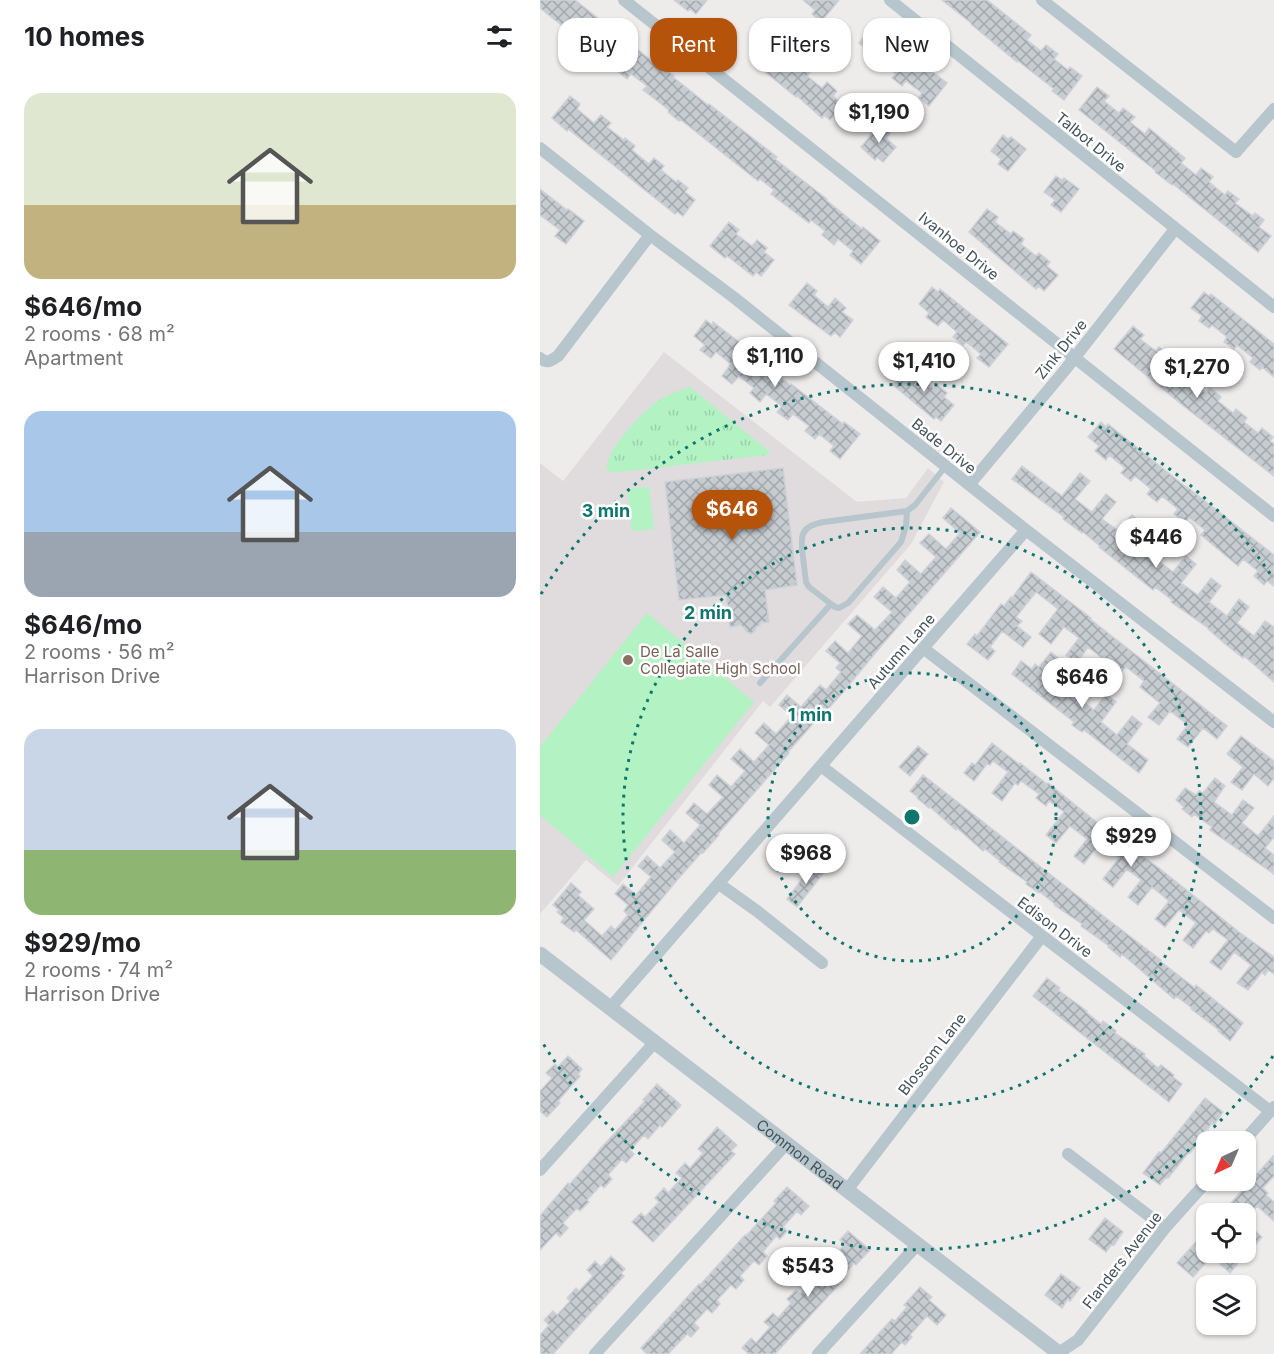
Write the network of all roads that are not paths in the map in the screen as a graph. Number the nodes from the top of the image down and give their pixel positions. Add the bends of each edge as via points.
1 (624, 0) edge
2 (890, 0) edge
3 (1042, 0) edge
4 (1274, 109) edge
5 (540, 148) edge
6 (1175, 229) junction
7 (650, 235) junction
8 (1274, 307) edge
9 (1074, 357) junction
10 (540, 358) edge
11 (945, 467) junction
12 (969, 485) junction
13 (908, 511) junction
14 (1274, 516) edge
15 (1026, 530) junction
16 (831, 604) junction
17 (923, 648) junction
18 (760, 683) dead end
19 (1274, 722) edge
20 (821, 766) junction
21 (719, 884) junction
22 (1274, 918) edge
23 (1042, 936) junction
24 (540, 954) edge
25 (822, 963) dead end
26 (610, 1008) junction
27 (655, 1042) junction
28 (1272, 1109) edge
29 (1253, 1131) edge
30 (787, 1143) junction
31 (1068, 1154) dead end
32 (540, 1170) edge
33 (847, 1190) junction
34 (1198, 1191) edge
35 (1165, 1228) junction
36 (918, 1244) junction
37 (595, 1354) edge
38 (818, 1354) edge
39 (1059, 1354) edge

1 - 9 street, Ivanhoe Drive
2 - 6 street, Talbot Drive
3 - 4 street via 1236,152
5 - 7 street, Bade Drive
6 - 8 street, Talbot Drive
6 - 9 street, Zink Drive
7 - 10 street via 558,356 551,362
7 - 11 street, Bade Drive
9 - 12 street, Zink Drive
9 - 14 street, Ivanhoe Drive
11 - 12 street, Bade Drive
11 - 13 lane
12 - 15 street, Bade Drive
13 - 16 lane via 904,535 896,548 848,603 839,608
13 - 16 lane via 814,523 806,529 801,544 806,582
15 - 17 street, Autumn Lane
15 - 19 street, Bade Drive
16 - 18 lane
17 - 20 street, Autumn Lane
17 - 22 street
20 - 21 street, Autumn Lane
20 - 23 street, Edison Drive
21 - 25 street
21 - 26 street, Autumn Lane
23 - 28 street, Edison Drive
23 - 33 street, Blossom Lane
24 - 26 street, Common Road
26 - 27 street, Common Road
27 - 30 street, Common Road
27 - 32 street
28 - 29 street
30 - 33 street, Common Road
30 - 37 street
31 - 35 street
33 - 36 street, Common Road
34 - 35 street, Flanders Avenue
35 - 39 street, Flanders Avenue via 1078,1340
36 - 38 street
36 - 39 street, Common Road

